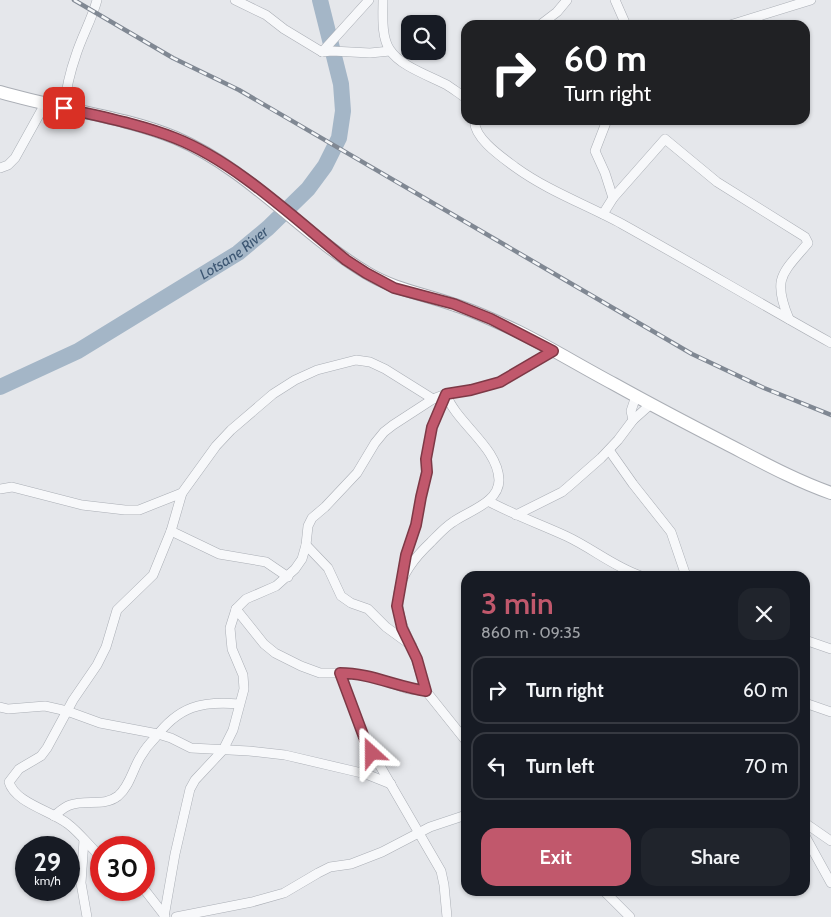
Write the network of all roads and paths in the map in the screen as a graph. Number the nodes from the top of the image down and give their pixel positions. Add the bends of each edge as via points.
1 (98, 0) edge
2 (236, 0) edge
3 (369, 0) edge
4 (383, 0) edge
5 (567, 0) edge
6 (615, 0) edge
7 (811, 0) edge
8 (547, 20) edge
9 (624, 20) edge
10 (746, 20) edge
11 (390, 51) junction
12 (322, 52) junction
13 (0, 92) edge
14 (461, 95) edge
15 (45, 104) junction
16 (64, 108) junction
17 (474, 125) edge
18 (605, 125) edge
19 (0, 168) edge
20 (614, 198) junction
21 (603, 214) junction
22 (789, 319) junction
23 (831, 343) edge
24 (553, 351) junction
25 (446, 394) junction
26 (636, 396) junction
27 (433, 399) junction
28 (651, 404) junction
29 (633, 420) junction
30 (609, 450) junction
31 (0, 489) edge
32 (182, 493) junction
33 (831, 493) edge
34 (488, 501) junction
35 (516, 516) junction
36 (171, 530) junction
37 (306, 545) junction
38 (626, 571) edge
39 (684, 571) edge
40 (288, 577) junction
41 (402, 577) junction
42 (236, 609) junction
43 (810, 642) edge
44 (412, 646) junction
45 (831, 649) edge
46 (340, 673) junction
47 (426, 691) junction
48 (239, 704) junction
49 (810, 705) edge
50 (0, 707) edge
51 (67, 711) junction
52 (831, 712) edge
53 (158, 734) junction
54 (461, 735) edge
55 (223, 750) junction
56 (391, 784) junction
57 (54, 816) junction
58 (461, 817) edge
59 (810, 826) edge
60 (419, 832) junction
61 (84, 840) junction
62 (831, 841) edge
63 (810, 845) edge
64 (90, 846) edge
65 (831, 882) edge
66 (609, 896) edge
67 (155, 901) edge
68 (164, 916) edge
69 (86, 917) edge
70 (175, 917) edge
71 (447, 917) edge
72 (630, 917) edge

1 - 16 street via 75,55
2 - 12 street via 266,15
3 - 12 street
4 - 11 street via 383,22
5 - 8 street
6 - 9 street
7 - 10 street
11 - 12 street
11 - 14 street via 406,64
13 - 15 street
15 - 16 street
15 - 19 street via 15,158
16 - 24 street via 139,126 201,150 261,191 346,260 384,283 454,304
17 - 21 street via 479,137 516,167 544,185
18 - 20 street via 595,151
20 - 21 street
20 - 22 street via 660,143 665,139 671,143 717,182 805,237 808,243 784,272 781,283 781,300
21 - 22 street
22 - 23 street
24 - 25 street via 500,382
24 - 26 street
25 - 27 street
25 - 34 street via 498,472 499,483
25 - 41 street via 432,427 427,472
26 - 28 street
26 - 29 street via 631,411
27 - 32 street via 370,362 356,360 316,370 274,394 231,430
27 - 37 street via 384,432 357,473 312,518
28 - 29 street
28 - 33 street via 799,481
29 - 30 street
30 - 35 street via 562,492
30 - 39 street via 671,532
31 - 32 street via 12,487 82,505 126,510 139,510
32 - 36 street
34 - 35 street
34 - 41 street via 453,521 414,559
35 - 38 street via 567,536
36 - 40 street via 219,554 266,562
36 - 51 street via 153,575 115,613 103,654
37 - 40 street via 302,559
37 - 44 street via 328,568 341,596 368,609 386,628
40 - 42 street
41 - 44 street via 397,606 402,628
42 - 46 street via 275,654 320,673
42 - 48 street via 230,628 232,649 244,689
43 - 45 street
44 - 47 street
46 - 47 street
46 - 56 street via 365,740
47 - 54 street
48 - 53 street via 219,702 193,707 167,723
48 - 55 street via 233,730
49 - 52 street
50 - 51 street via 44,706
51 - 53 street via 100,723
51 - 57 street via 41,756 19,769 9,782 11,789 20,797
53 - 55 street via 191,748
53 - 57 street via 141,755 119,795 110,801 68,805
55 - 56 street via 285,755 366,774
55 - 68 street via 194,780 190,789
56 - 60 street
57 - 61 street via 69,824
58 - 60 street
59 - 62 street
60 - 70 street via 382,852 318,873 284,893
60 - 71 street via 441,871
61 - 64 street
61 - 69 street via 81,883
63 - 65 street
66 - 72 street
67 - 68 street
68 - 70 street

